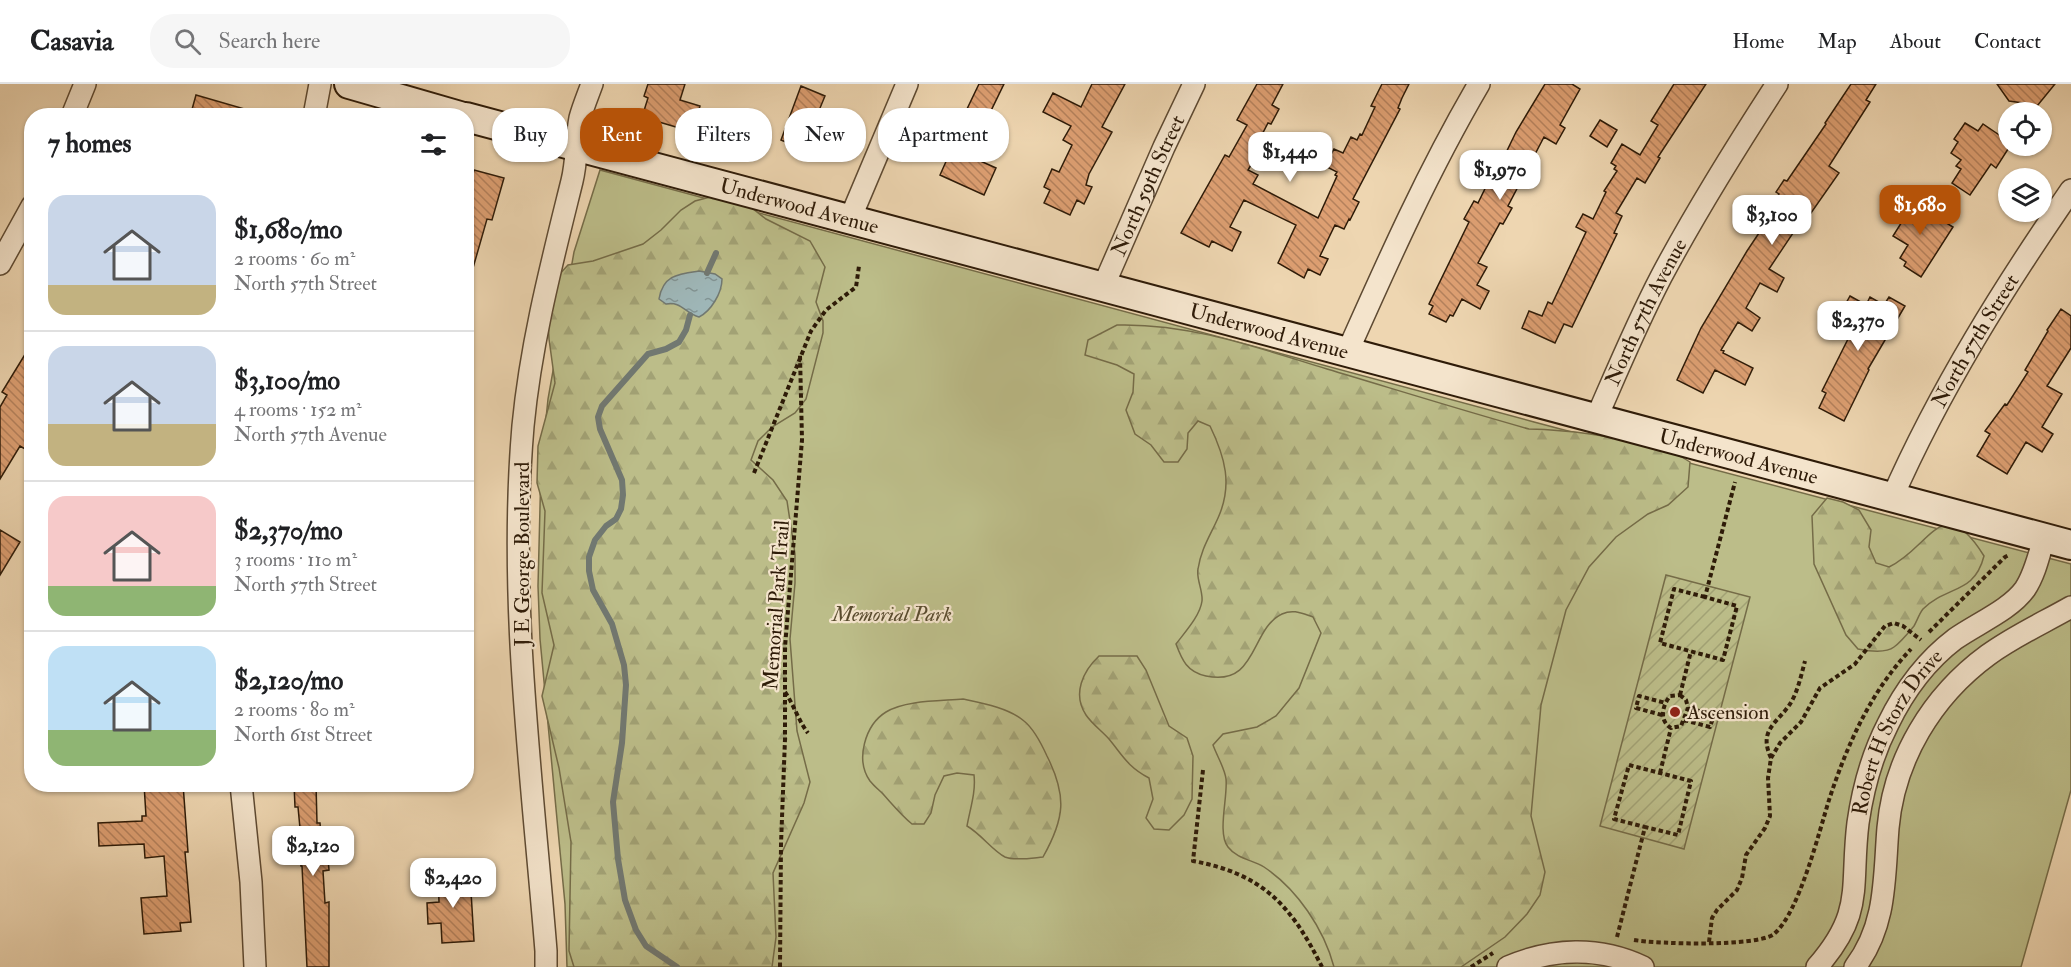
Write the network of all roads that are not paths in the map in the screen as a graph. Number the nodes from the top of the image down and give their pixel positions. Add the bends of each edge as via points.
1 (85, 84) edge
2 (320, 84) edge
3 (350, 84) edge
4 (592, 84) edge
5 (907, 84) edge
6 (1194, 84) edge
7 (1479, 84) edge
8 (1777, 84) edge
9 (75, 108) edge
10 (316, 108) edge
11 (432, 108) edge
12 (474, 119) edge
13 (577, 147) junction
14 (2071, 190) edge
15 (850, 219) junction
16 (24, 220) edge
17 (0, 264) edge
18 (1102, 287) junction
19 (1347, 353) junction
20 (1596, 419) junction
21 (1892, 498) junction
22 (2058, 542) edge
23 (2071, 607) edge
24 (242, 792) edge
25 (255, 967) edge
26 (546, 967) edge
27 (1508, 967) edge
28 (1644, 967) edge
29 (1817, 967) edge
30 (1855, 967) edge

1 - 9 street
2 - 10 street
3 - 11 main road
4 - 13 street, J E George Boulevard via 581,117
5 - 15 street
6 - 18 street, North 59th Street
7 - 19 street via 1407,217
8 - 20 street, North 57th Avenue via 1660,279
12 - 13 main road, Underwood Avenue
13 - 15 main road, Underwood Avenue
13 - 26 street, J E George Boulevard via 575,171 532,352 518,499 520,630
14 - 21 street, North 57th Street via 1969,350
15 - 18 main road, Underwood Avenue
16 - 17 street
18 - 19 main road, Underwood Avenue
19 - 20 main road, Underwood Avenue
20 - 21 main road, Underwood Avenue
21 - 22 main road, Underwood Avenue
22 - 29 street, Robert H Storz Drive via 2024,590 1955,639 1925,667 1898,705 1872,760 1862,802 1852,908 1839,938
23 - 30 street, Robert H Storz Drive via 1973,667 1921,727 1895,788 1888,826 1884,901 1878,924
24 - 25 street
27 - 28 street via 1558,952 1582,951 1609,954

